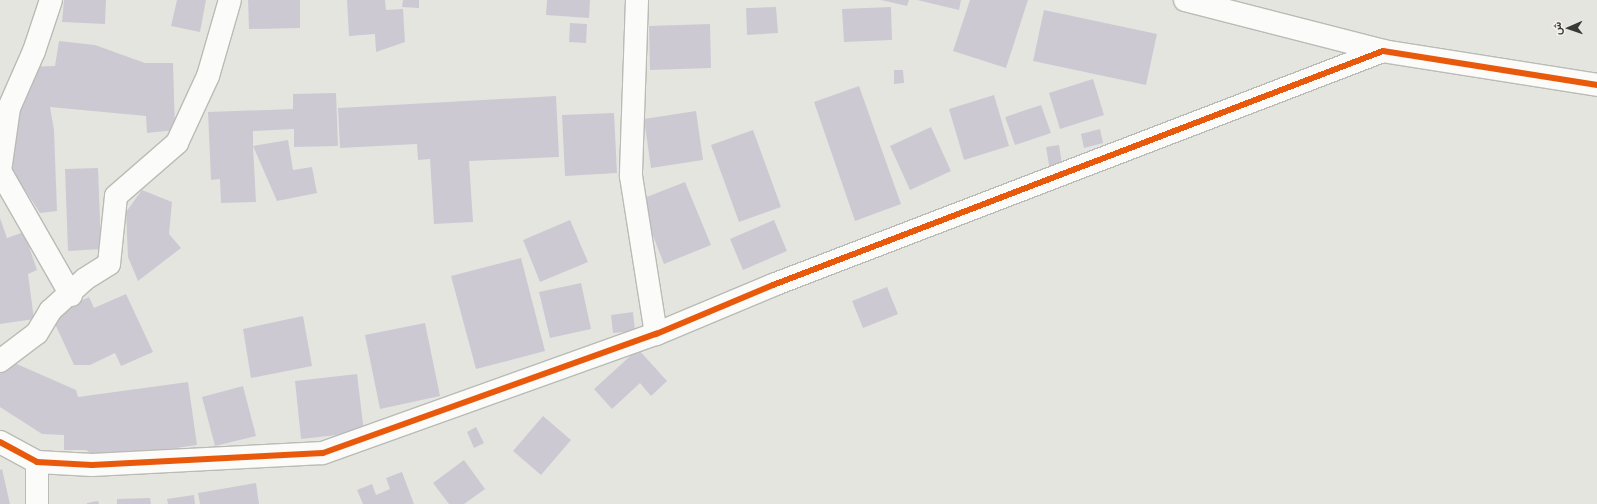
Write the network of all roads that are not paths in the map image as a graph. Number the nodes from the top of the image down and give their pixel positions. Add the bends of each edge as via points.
1 (51, 0) edge
2 (230, 0) edge
3 (636, 0) edge
4 (1185, 0) edge
5 (1383, 51) junction
6 (1597, 84) edge
7 (71, 295) junction
8 (656, 334) junction
9 (0, 361) edge
10 (0, 442) edge
11 (37, 462) junction
12 (36, 504) edge

1 - 7 street via 34,51 9,108 0,171
2 - 7 street via 208,76 177,143 116,196 109,264 85,279
3 - 8 street via 632,176
4 - 5 street
5 - 6 street
5 - 8 street via 780,282
7 - 9 street via 50,311 37,333
8 - 11 street via 323,453 92,465
10 - 11 street
11 - 12 street

